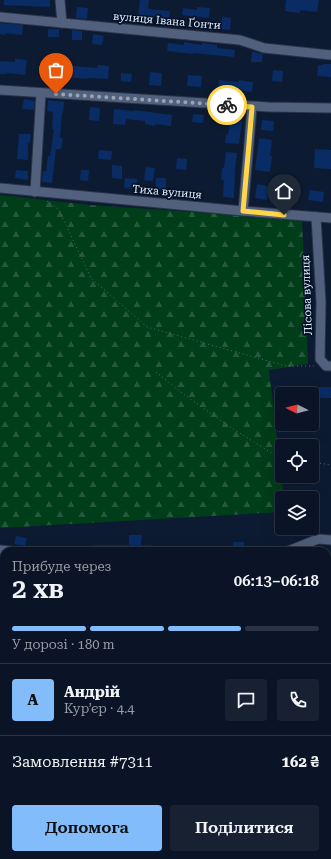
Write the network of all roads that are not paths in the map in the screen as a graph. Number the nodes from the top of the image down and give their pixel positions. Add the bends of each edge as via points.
1 (60, 0) edge
2 (0, 17) edge
3 (62, 23) junction
4 (331, 54) edge
5 (0, 90) edge
6 (41, 93) junction
7 (252, 107) junction
8 (331, 108) edge
9 (0, 188) edge
10 (35, 192) junction
11 (243, 211) junction
12 (316, 217) junction
13 (331, 218) edge
14 (329, 366) edge
15 (331, 540) edge
16 (298, 547) edge

1 - 3 street
2 - 3 street, вулиця Івана Ґонти
3 - 4 street, вулиця Івана Ґонти via 240,40 264,48
5 - 6 street
6 - 7 street
6 - 10 street
7 - 8 street
7 - 11 street
9 - 10 street, Тиха вулиця
10 - 11 street, Тиха вулиця
11 - 12 street, Тиха вулиця
12 - 13 street, Тиха вулиця
12 - 14 street, Лісова вулиця via 322,302 320,359
15 - 16 street via 318,539

